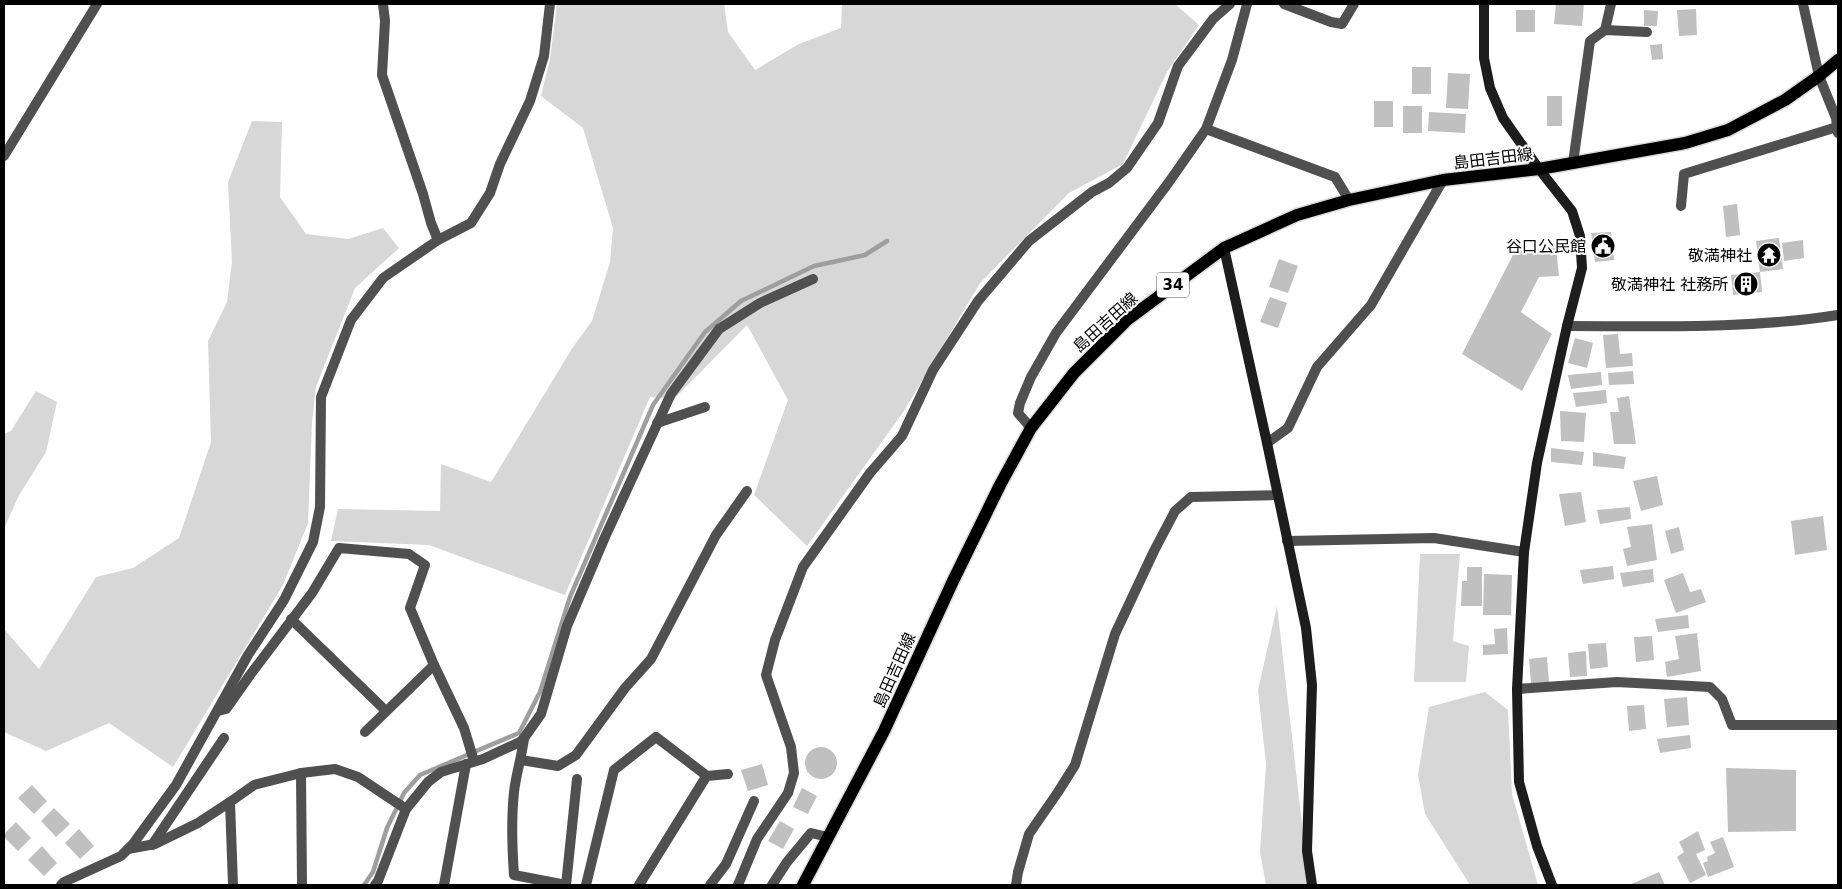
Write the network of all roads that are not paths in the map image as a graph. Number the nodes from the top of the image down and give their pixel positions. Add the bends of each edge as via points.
1 (97, 4) edge
2 (384, 4) edge
3 (550, 4) edge
4 (1230, 4) edge
5 (1247, 4) edge
6 (1284, 4) edge
7 (1354, 4) edge
8 (1484, 4) edge
9 (1611, 4) edge
10 (1803, 4) edge
11 (1605, 30) junction
12 (1647, 32) dead end
13 (1838, 60) edge
14 (1819, 76) junction
15 (1837, 124) edge
16 (1206, 129) junction
17 (4, 156) edge
18 (1573, 163) junction
19 (1539, 169) junction
20 (1443, 180) junction
21 (1349, 200) junction
22 (1681, 206) dead end
23 (438, 240) junction
24 (1224, 248) junction
25 (813, 279) dead end
26 (1838, 315) edge
27 (1567, 326) junction
28 (705, 408) dead end
29 (657, 423) junction
30 (1031, 428) junction
31 (1267, 443) junction
32 (747, 491) dead end
33 (1278, 495) junction
34 (1287, 541) junction
35 (1524, 552) junction
36 (292, 619) junction
37 (434, 665) junction
38 (1517, 689) junction
39 (218, 711) junction
40 (386, 712) junction
41 (1838, 725) edge
42 (365, 732) dead end
43 (224, 738) dead end
44 (524, 738) junction
45 (521, 760) junction
46 (471, 762) junction
47 (301, 773) junction
48 (728, 774) dead end
49 (707, 776) junction
50 (578, 779) dead end
51 (754, 801) dead end
52 (230, 802) junction
53 (406, 809) junction
54 (828, 837) junction
55 (152, 844) junction
56 (128, 849) junction
57 (61, 885) edge
58 (233, 885) edge
59 (302, 885) edge
60 (375, 885) edge
61 (444, 885) edge
62 (566, 885) edge
63 (586, 885) edge
64 (639, 885) edge
65 (710, 885) edge
66 (738, 885) edge
67 (772, 885) edge
68 (803, 885) edge
69 (1016, 885) edge
70 (1312, 885) edge
71 (1552, 885) edge

1 - 17 street
2 - 23 street via 382,75
3 - 23 street via 544,56 530,102 500,164 490,193 471,223
4 - 66 street via 1213,19 1178,66 1158,123 1127,168 1029,241 978,301 933,370 902,436 870,473 803,567 775,640 766,675 791,746 794,773 788,793 757,839
5 - 16 street via 1232,60
6 - 7 street via 1342,24
8 - 19 street via 1484,58 1490,88 1503,118
9 - 11 street
10 - 14 street
11 - 12 street
11 - 18 street via 1590,41
13 - 14 main road, 島田吉田線 / 34
14 - 15 street
14 - 18 main road, 島田吉田線 / 34 via 1785,100 1728,130 1685,143
15 - 22 street via 1684,174
16 - 21 street via 1335,177
16 - 30 street via 1056,333 1020,402 1018,413
18 - 19 main road, 島田吉田線 / 34
19 - 20 main road, 島田吉田線 / 34
19 - 27 street via 1572,211 1580,236 1582,268
20 - 21 main road, 島田吉田線 / 34
20 - 31 street via 1371,305 1317,367 1288,428
21 - 24 main road, 島田吉田線 / 34 via 1297,215
23 - 39 street via 383,278 351,320 320,397 320,508 313,542 284,600 248,655
24 - 30 main road, 島田吉田線 / 34 via 1127,320 1074,373
24 - 31 street
25 - 29 street via 760,302 719,329 671,394
26 - 27 street via 1668,326
27 - 35 street via 1537,462
28 - 29 street
29 - 44 street via 567,626 541,714
30 - 54 main road, 島田吉田線 / 34 via 953,580 884,731
31 - 33 street
32 - 45 street via 716,535 651,659 625,688 576,755 558,766
33 - 34 street
33 - 69 street via 1191,497 1175,511 1115,634 1075,765 1029,834
34 - 35 street via 1434,538
34 - 70 street via 1306,628 1312,685 1307,851
35 - 38 street
36 - 37 street via 339,548 409,554 425,565 410,608
36 - 39 street via 226,710
36 - 40 street
37 - 40 street
37 - 46 street via 464,728
38 - 41 street via 1617,682 1710,688 1722,699 1732,725
38 - 71 street via 1518,782
39 - 56 street via 176,785
40 - 42 street
43 - 55 street
44 - 45 street
44 - 46 street
45 - 62 street via 514,791 514,875
46 - 53 street via 441,772 428,782
46 - 61 street
47 - 52 street via 254,784
47 - 53 street via 335,769 358,777
47 - 59 street
48 - 49 street
49 - 63 street via 656,737 614,770
49 - 64 street
50 - 62 street
51 - 65 street via 726,864
52 - 55 street via 198,823
52 - 58 street
53 - 60 street
54 - 67 street via 811,833
54 - 68 main road, 島田吉田線 / 34
55 - 56 street
56 - 57 street via 121,856

